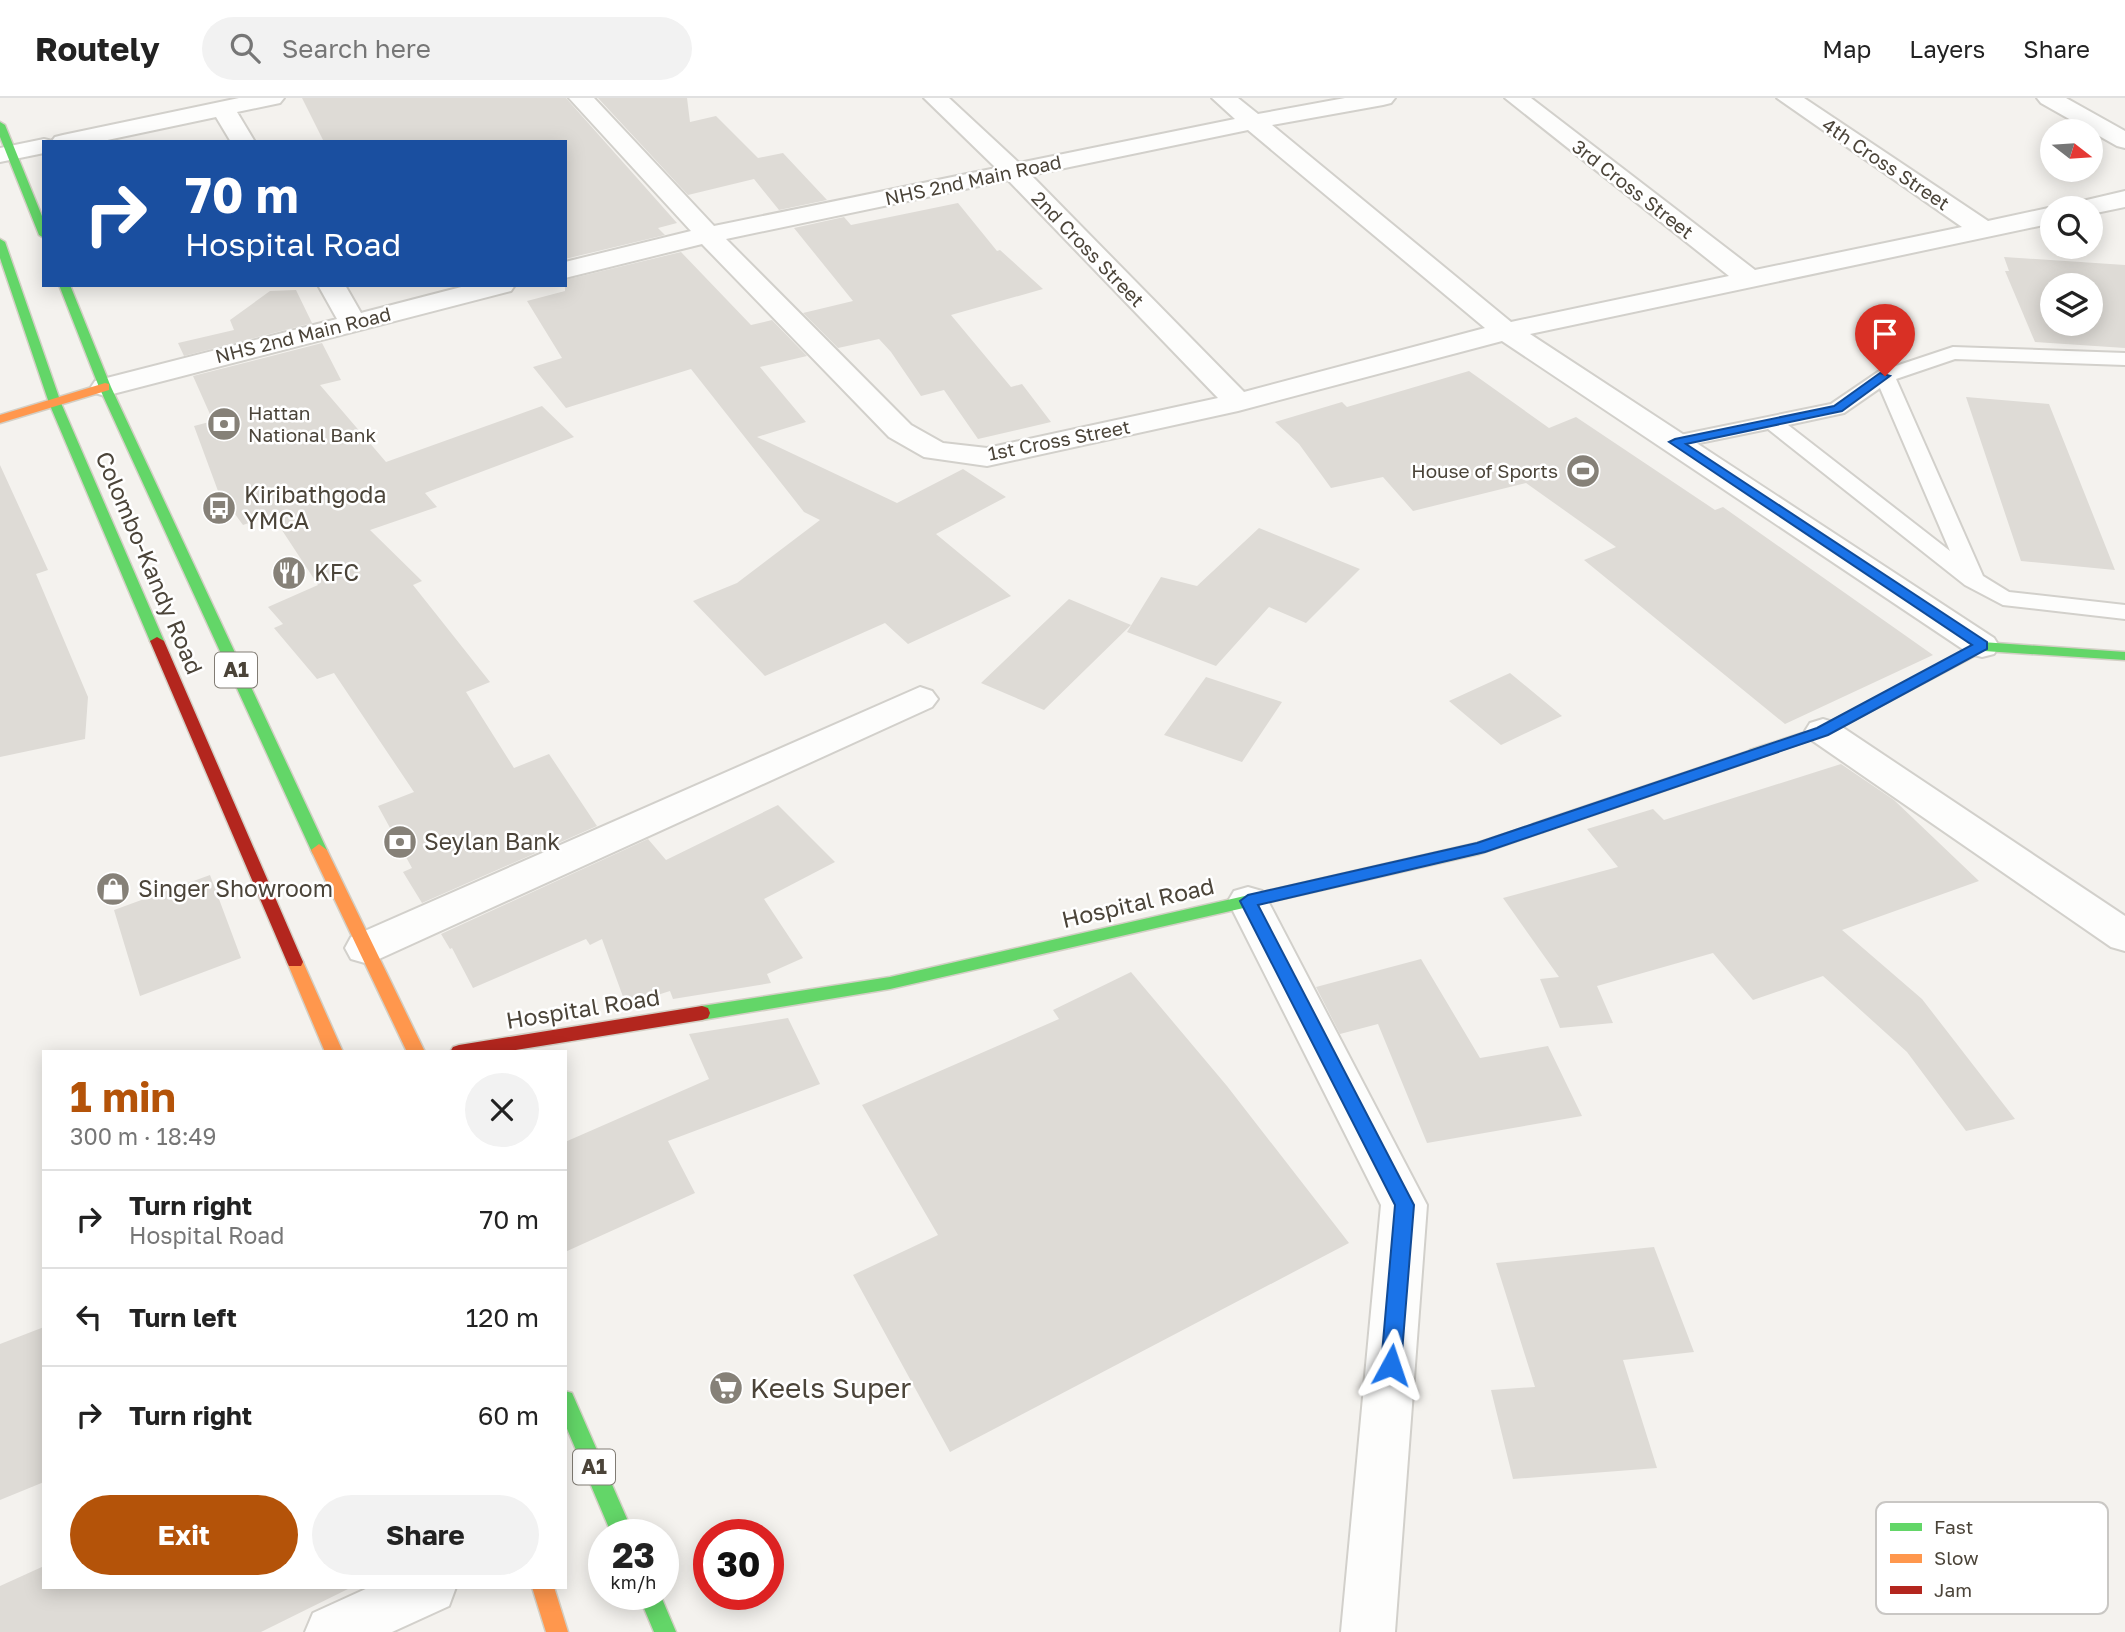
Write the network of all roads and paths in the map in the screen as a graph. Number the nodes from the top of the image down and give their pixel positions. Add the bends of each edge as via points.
1 (272, 98) edge
2 (581, 98) edge
3 (936, 98) edge
4 (1224, 98) edge
5 (1383, 98) edge
6 (1517, 98) edge
7 (1789, 98) edge
8 (2049, 98) edge
9 (223, 108) junction
10 (1252, 122) junction
11 (0, 125) edge
12 (72, 140) edge
13 (242, 140) edge
14 (2125, 141) edge
15 (42, 146) edge
16 (5, 154) edge
17 (1014, 172) junction
18 (2125, 199) edge
19 (2103, 204) edge
20 (2040, 218) edge
21 (1983, 229) junction
22 (42, 231) edge
23 (708, 235) junction
24 (0, 242) edge
25 (567, 270) edge
26 (1750, 279) junction
27 (65, 287) edge
28 (332, 287) edge
29 (494, 287) edge
30 (353, 322) junction
31 (1506, 331) junction
32 (2125, 359) edge
33 (1885, 376) junction
34 (105, 387) junction
35 (1238, 402) junction
36 (55, 403) junction
37 (0, 419) edge
38 (1773, 423) junction
39 (1675, 442) junction
40 (1973, 580) junction
41 (2125, 612) edge
42 (1982, 646) junction
43 (2125, 656) edge
44 (920, 699) dead end
45 (1823, 731) junction
46 (1248, 901) junction
47 (2125, 936) edge
48 (365, 948) junction
49 (333, 1050) edge
50 (415, 1050) edge
51 (471, 1050) edge
52 (567, 1404) edge
53 (616, 1519) edge
54 (426, 1589) edge
55 (543, 1589) edge
56 (656, 1610) edge
57 (332, 1632) edge
58 (557, 1632) edge
59 (665, 1632) edge
60 (1368, 1632) edge

1 - 9 street
2 - 23 street, 1st Cross Street
3 - 17 street, 2nd Cross Street
4 - 10 street
5 - 10 street, NHS 2nd Main Road
6 - 26 street, 3rd Cross Street
7 - 21 street, 4th Cross Street
8 - 14 street
9 - 12 street
9 - 13 street
10 - 17 street, NHS 2nd Main Road
10 - 31 street
11 - 16 main road
15 - 16 street
16 - 22 main road
17 - 23 street, NHS 2nd Main Road
17 - 35 street, 2nd Cross Street
18 - 19 street
20 - 21 street, 1st Cross Street
21 - 26 street, 1st Cross Street
23 - 25 street, NHS 2nd Main Road
23 - 35 street, 1st Cross Street via 900,431 935,452 987,457
24 - 36 main road, Colombo-Kandy Road
26 - 31 street, 1st Cross Street
27 - 34 main road, Colombo-Kandy Road / A1
28 - 30 street
29 - 30 street, NHS 2nd Main Road
30 - 34 street, NHS 2nd Main Road
31 - 35 street, 1st Cross Street
31 - 39 street
32 - 33 lane via 1953,352
33 - 38 lane via 1838,409
33 - 40 lane
34 - 36 main road
34 - 48 main road, Colombo-Kandy Road / A1
36 - 37 main road
36 - 49 main road, Colombo-Kandy Road
38 - 39 lane
38 - 40 lane
39 - 42 street
40 - 41 lane via 2003,598
42 - 43 main road
42 - 45 main road, Hospital Road
44 - 48 street
45 - 46 main road, Hospital Road via 1479,848
45 - 47 street
46 - 51 main road, Hospital Road via 890,983
46 - 60 street via 1404,1205
48 - 50 main road, Colombo-Kandy Road / A1
52 - 53 main road, A1
54 - 57 street
55 - 58 main road
56 - 59 main road

